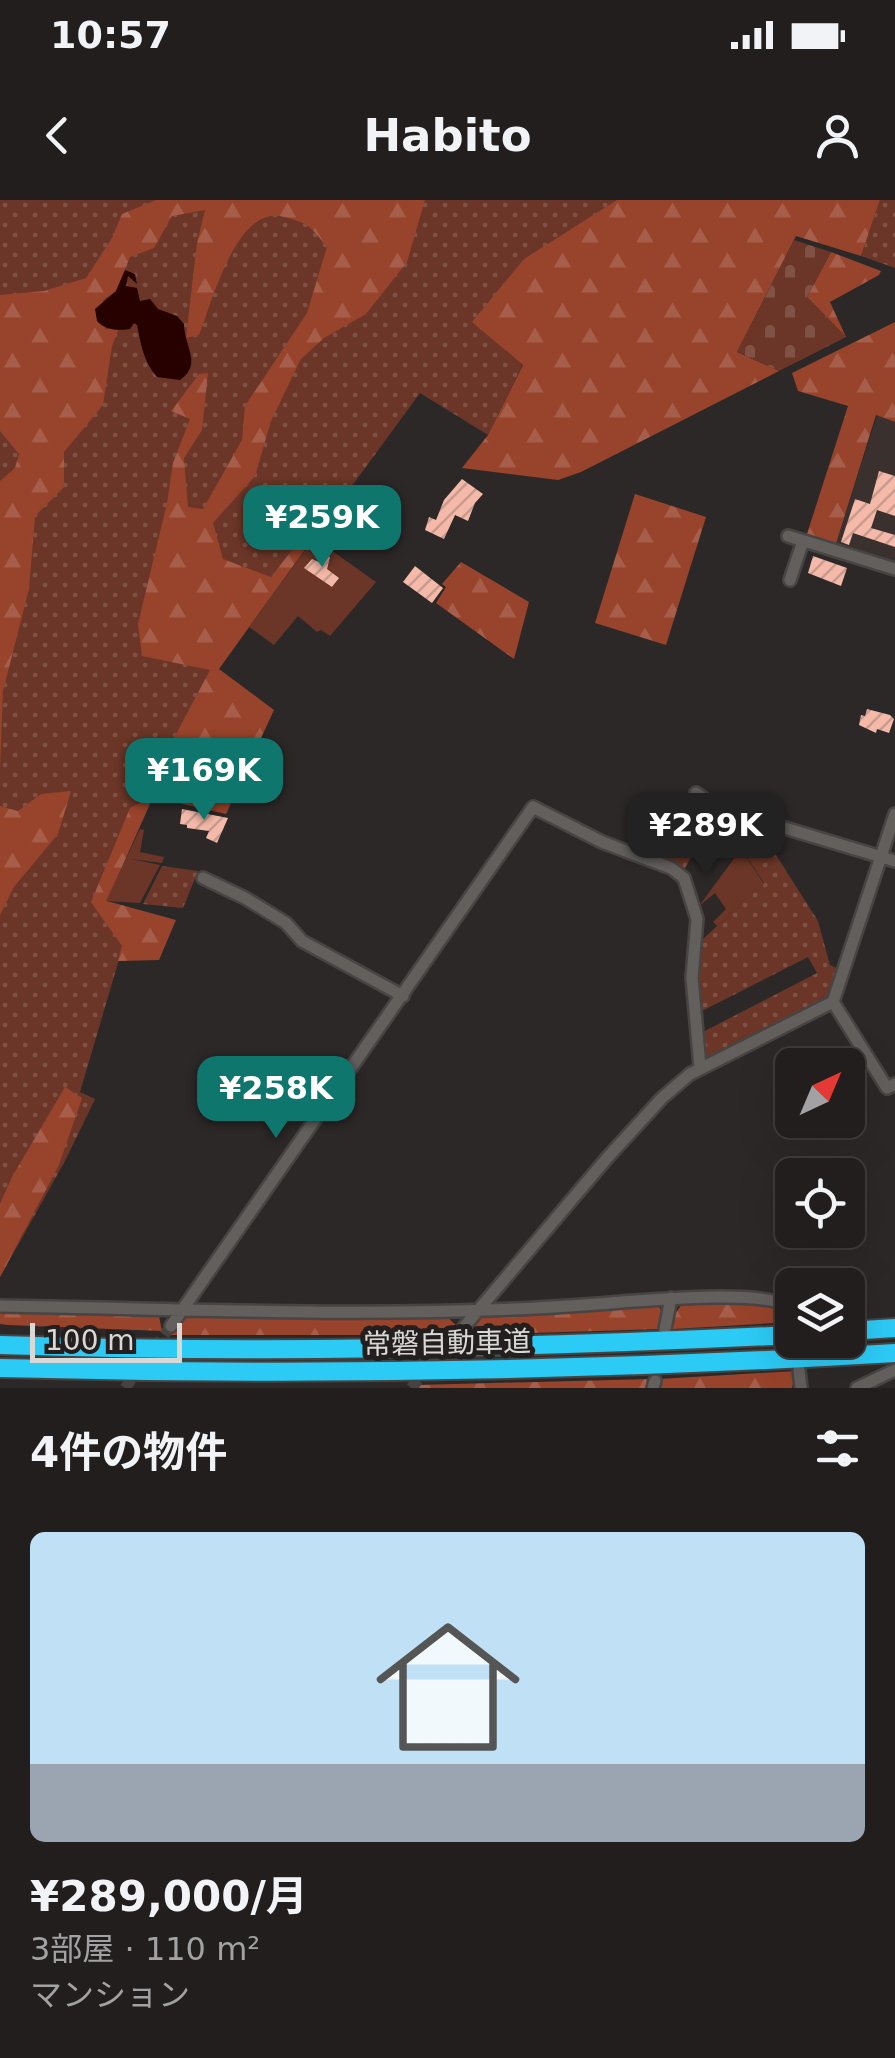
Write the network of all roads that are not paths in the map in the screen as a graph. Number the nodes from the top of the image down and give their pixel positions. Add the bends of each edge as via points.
1 (788, 536) dead end
2 (803, 541) junction
3 (895, 569) edge
4 (790, 580) dead end
5 (696, 793) dead end
6 (895, 814) edge
7 (881, 857) junction
8 (895, 861) edge
9 (203, 878) dead end
10 (403, 996) junction
11 (832, 1002) junction
12 (700, 1066) junction
13 (895, 1084) edge
14 (671, 1298) junction
15 (775, 1301) edge
16 (0, 1306) edge
17 (183, 1309) junction
18 (477, 1312) junction
19 (171, 1326) tunnel mouth
20 (895, 1328) edge
21 (665, 1329) dead end
22 (865, 1330) edge
23 (460, 1333) dead end
24 (775, 1335) edge
25 (0, 1337) edge
26 (0, 1345) edge
27 (72, 1347) junction
28 (895, 1353) edge
29 (800, 1364) junction
30 (0, 1368) edge
31 (895, 1370) edge
32 (142, 1372) junction
33 (0, 1380) edge
34 (801, 1388) edge
35 (857, 1388) edge

1 - 2 street
2 - 3 street
2 - 4 street
5 - 7 street via 718,808
6 - 7 street
7 - 8 street
7 - 11 street
9 - 10 street
10 - 12 street via 533,807 684,878 697,919 692,978
10 - 17 street
11 - 12 street
11 - 13 street via 877,1075 887,1088
12 - 18 street via 608,1157
14 - 15 street
14 - 18 street
14 - 21 street
16 - 17 street
17 - 18 street
17 - 19 street
18 - 23 street
20 - 22 highway
24 - 27 highway, 常磐自動車道 via 602,1344
25 - 27 highway
26 - 27 highway, 常磐自動車道
28 - 29 highway, 常磐自動車道
29 - 32 highway, 常磐自動車道
29 - 34 street
30 - 32 highway, 常磐自動車道
31 - 35 street
32 - 33 highway

